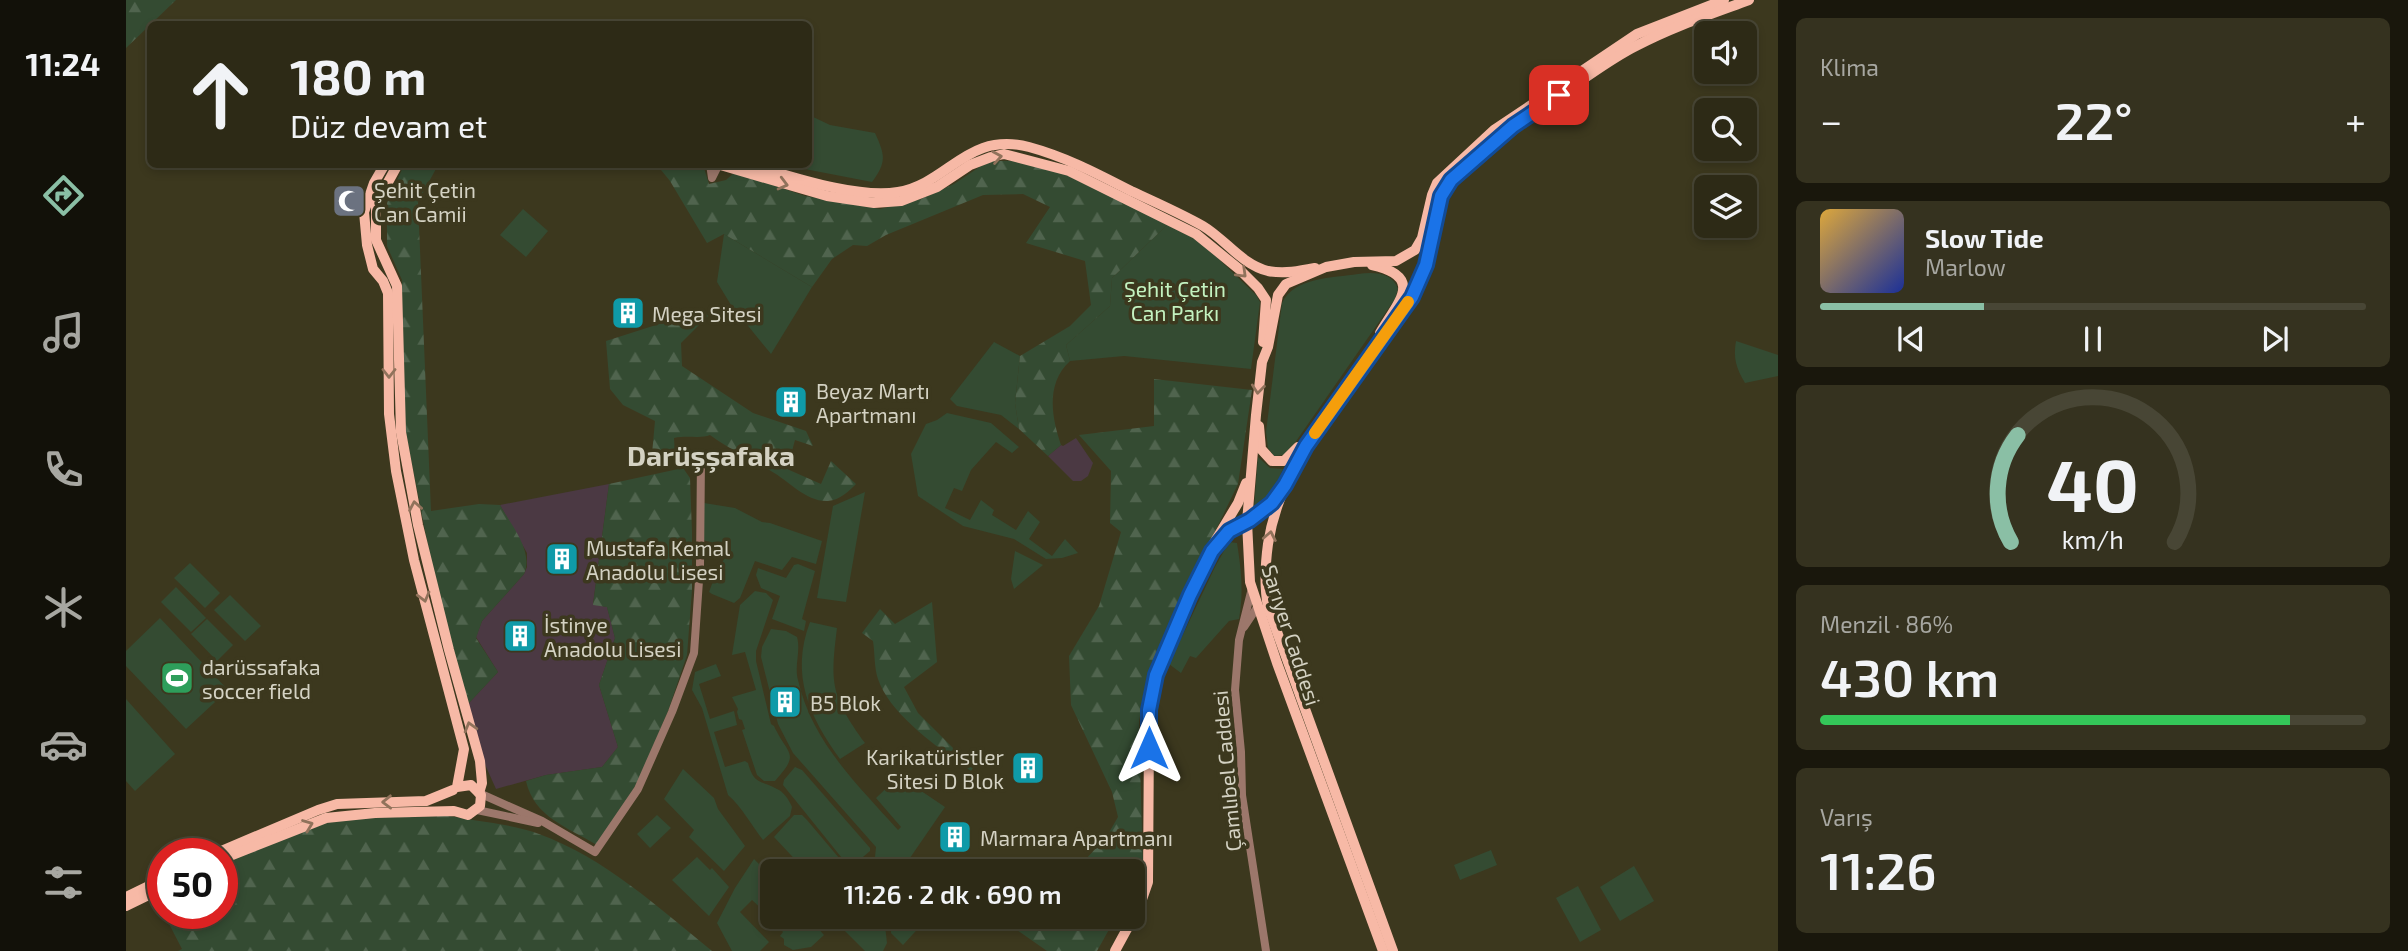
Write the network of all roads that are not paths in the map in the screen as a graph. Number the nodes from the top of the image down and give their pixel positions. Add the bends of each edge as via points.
1 (1724, 0) edge
2 (1749, 0) edge
3 (383, 168) edge
4 (396, 168) edge
5 (711, 168) edge
6 (717, 168) edge
7 (728, 168) edge
8 (764, 168) edge
9 (734, 170) junction
10 (712, 178) junction
11 (1354, 262) junction
12 (1326, 267) junction
13 (1368, 359) junction
14 (1262, 362) junction
15 (1256, 415) junction
16 (1319, 427) junction
17 (701, 458) dead end
18 (1250, 473) junction
19 (1285, 485) junction
20 (1247, 522) junction
21 (1224, 534) junction
22 (1247, 543) junction
23 (1212, 551) junction
24 (1252, 589) junction
25 (1265, 589) junction
26 (1258, 606) junction
27 (1242, 629) junction
28 (455, 788) junction
29 (480, 794) junction
30 (477, 810) junction
31 (454, 811) junction
32 (548, 825) junction
33 (238, 844) edge
34 (238, 853) edge
35 (147, 887) edge
36 (147, 896) edge
37 (126, 897) edge
38 (126, 906) edge
39 (1115, 951) edge
40 (1266, 951) edge
41 (1382, 951) edge
42 (1393, 951) edge

1 - 11 main road, Sarıyer Caddesi via 1637,34 1511,117 1437,183 1415,250 1396,261
2 - 13 main road, Sarıyer Caddesi via 1664,32 1620,55 1513,126 1451,180 1441,196 1420,282
3 -> 28 main road via 365,212 367,245 373,269 388,293 389,414 396,471 414,560 464,749
29 -> 4 main road via 480,761 421,537 401,432 397,286 376,240 376,204
5 - 10 street
6 - 10 street
7 - 9 main road
8 - 12 main road via 845,189 898,192 919,186 979,149 1006,144 1026,147 1059,156 1205,227 1258,267 1287,272
9 - 10 street
9 -> 14 main road via 874,204 901,201 937,187 970,165 1004,154 1075,173 1196,234 1258,288 1266,300
11 - 12 main road, Sarıyer Caddesi
11 - 13 main road via 1390,271 1403,287 1402,298
12 - 14 main road, Sarıyer Caddesi via 1281,291
13 - 16 main road, Sarıyer Caddesi
14 -> 15 main road, Sarıyer Caddesi
15 - 16 main road via 1261,449 1267,458 1278,462 1290,457
15 - 18 main road, Sarıyer Caddesi
16 - 19 main road, Sarıyer Caddesi
17 - 32 street via 694,653 672,712 638,789 595,852
18 - 20 main road, Sarıyer Caddesi
18 - 23 main road
19 - 20 main road via 1266,509
25 -> 19 main road, Sarıyer Caddesi via 1270,533
20 - 21 main road
20 - 22 main road, Sarıyer Caddesi
21 - 22 main road
21 - 23 main road
22 - 24 main road, Sarıyer Caddesi
23 - 39 main road via 1152,691 1148,882
24 - 26 main road, Sarıyer Caddesi
24 - 27 street, Çamlıbel Caddesi
25 - 26 main road
25 - 42 main road, Sarıyer Caddesi via 1272,620
26 - 27 street
26 - 41 main road, Sarıyer Caddesi
27 - 40 street, Çamlıbel Caddesi via 1235,665 1242,795
28 - 29 main road via 471,785
28 - 31 main road via 450,803
28 -> 33 main road via 426,801 337,804
29 - 30 main road
29 - 32 street
30 - 31 main road via 468,815
30 - 32 street
34 -> 31 main road via 326,818
35 - 37 main road
36 - 38 main road

